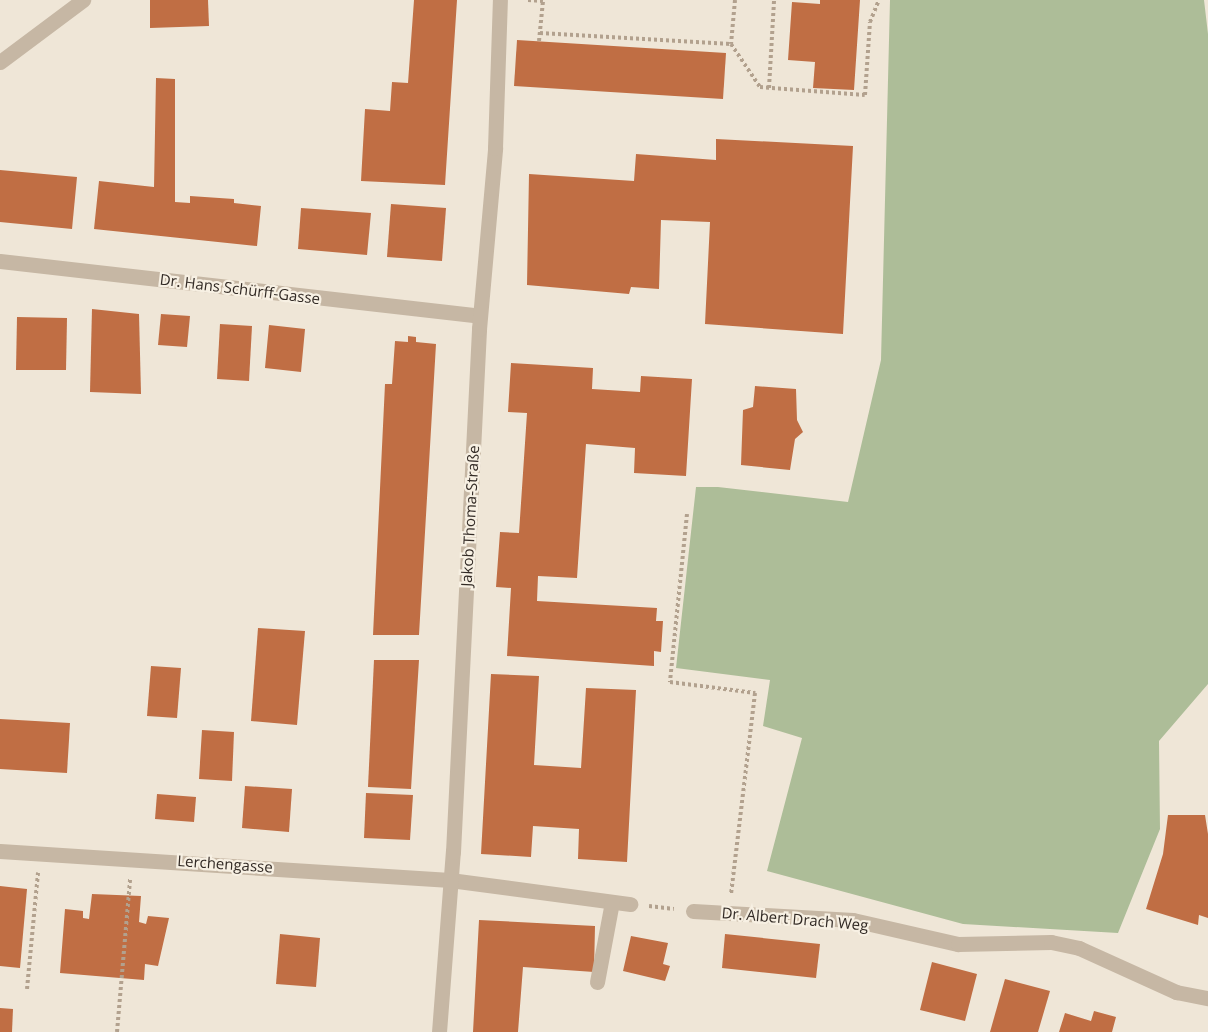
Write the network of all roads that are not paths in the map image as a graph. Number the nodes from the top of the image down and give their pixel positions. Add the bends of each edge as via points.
1 (83, 0) edge
2 (500, 0) edge
3 (0, 62) edge
4 (0, 261) edge
5 (480, 316) junction
6 (0, 851) edge
7 (450, 879) junction
8 (612, 902) junction
9 (630, 904) dead end
10 (693, 911) dead end
11 (597, 982) dead end
12 (1208, 998) edge
13 (439, 1032) edge

1 - 3 street
2 - 5 street, Jakob Thoma-Straße via 495,148
4 - 5 street, Dr. Hans Schürff-Gasse
5 - 7 street, Jakob Thoma-Straße
6 - 7 street, Lerchengasse
7 - 8 street
7 - 13 street, Jakob Thoma-Straße
8 - 9 street
8 - 11 street
10 - 12 street, Dr. Albert Drach Weg via 853,920 958,944 1051,942 1079,948 1176,992

